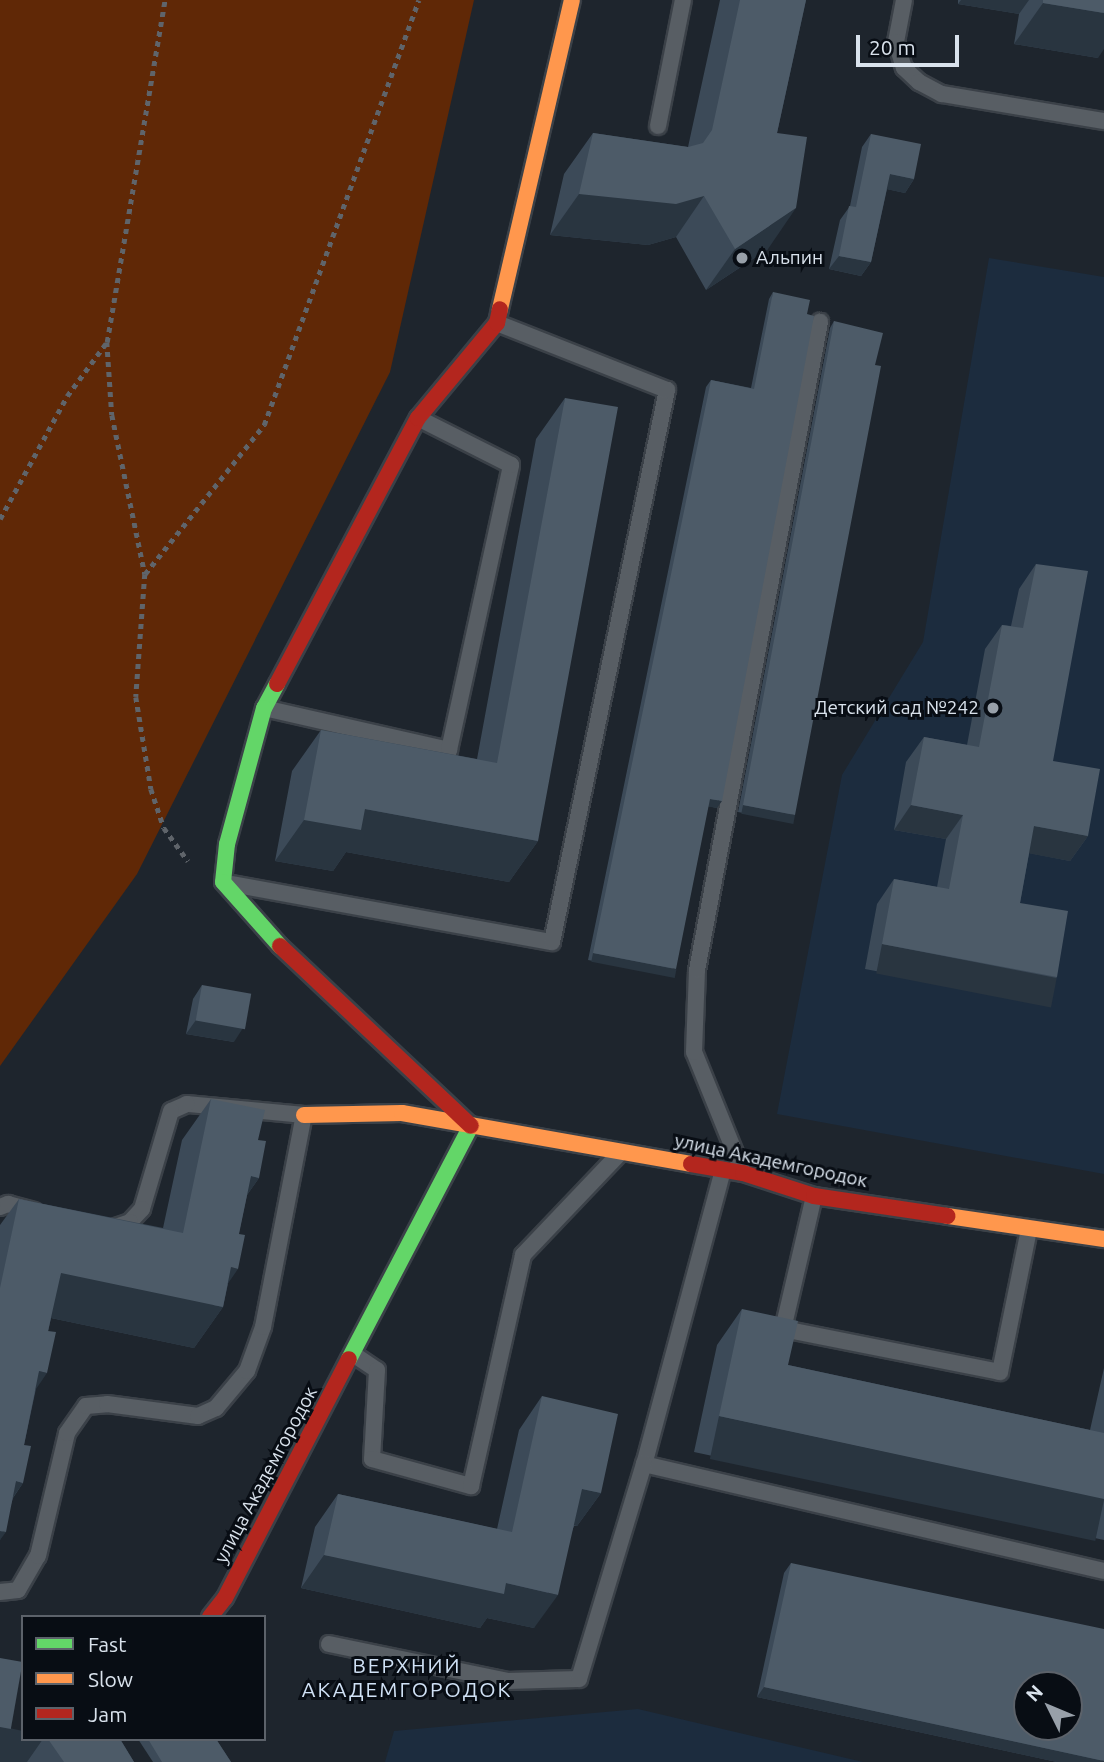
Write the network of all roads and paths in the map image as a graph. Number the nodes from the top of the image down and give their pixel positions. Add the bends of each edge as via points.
1 (165, 0) edge
2 (419, 0) edge
3 (572, 0) edge
4 (683, 0) edge
5 (904, 0) edge
6 (1104, 121) edge
7 (658, 126) dead end
8 (820, 322) dead end
9 (497, 323) junction
10 (107, 342) junction
11 (418, 418) junction
12 (0, 519) edge
13 (145, 574) junction
14 (264, 708) junction
15 (223, 882) junction
16 (304, 1115) junction
17 (471, 1126) junction
18 (621, 1152) junction
19 (723, 1170) junction
20 (743, 1173) junction
21 (814, 1196) junction
22 (0, 1207) edge
23 (47, 1215) edge
24 (87, 1226) edge
25 (1029, 1230) junction
26 (1104, 1239) edge
27 (353, 1354) junction
28 (644, 1464) junction
29 (1104, 1571) edge
30 (0, 1592) edge
31 (212, 1615) edge
32 (330, 1644) dead end

1 - 10 path
2 - 13 path via 264,425
3 - 9 street
4 - 7 lane
5 - 6 lane via 896,42 904,68 919,82 942,94
8 - 20 lane via 697,970 694,1052
9 - 11 street
9 - 15 lane via 667,390 552,942
10 - 12 path via 67,396
10 - 13 path via 112,415
11 - 14 street
11 - 14 lane via 511,465 449,750
13 - 15 path via 136,697 151,789 164,828 194,870
14 - 15 street via 227,844
15 - 17 street via 270,937
16 - 17 street, улица Академгородок via 402,1113
16 - 24 lane via 187,1104 171,1111 142,1209 118,1228
16 - 30 lane via 263,1327 247,1371 216,1408 198,1416 107,1404 86,1406 67,1433 34,1564 19,1590
17 - 18 street, улица Академгородок
17 - 27 street, улица Академгородок
18 - 19 street, улица Академгородок
18 - 27 lane via 523,1255 471,1486 372,1459 377,1370
19 - 20 street, улица Академгородок
19 - 28 lane
20 - 21 street, улица Академгородок
21 - 25 street, улица Академгородок
21 - 25 lane via 783,1329 1000,1372
22 - 23 lane via 8,1204
25 - 26 street, улица Академгородок
27 - 31 street, улица Академгородок via 225,1598
28 - 29 lane
28 - 32 lane via 579,1679 507,1681

